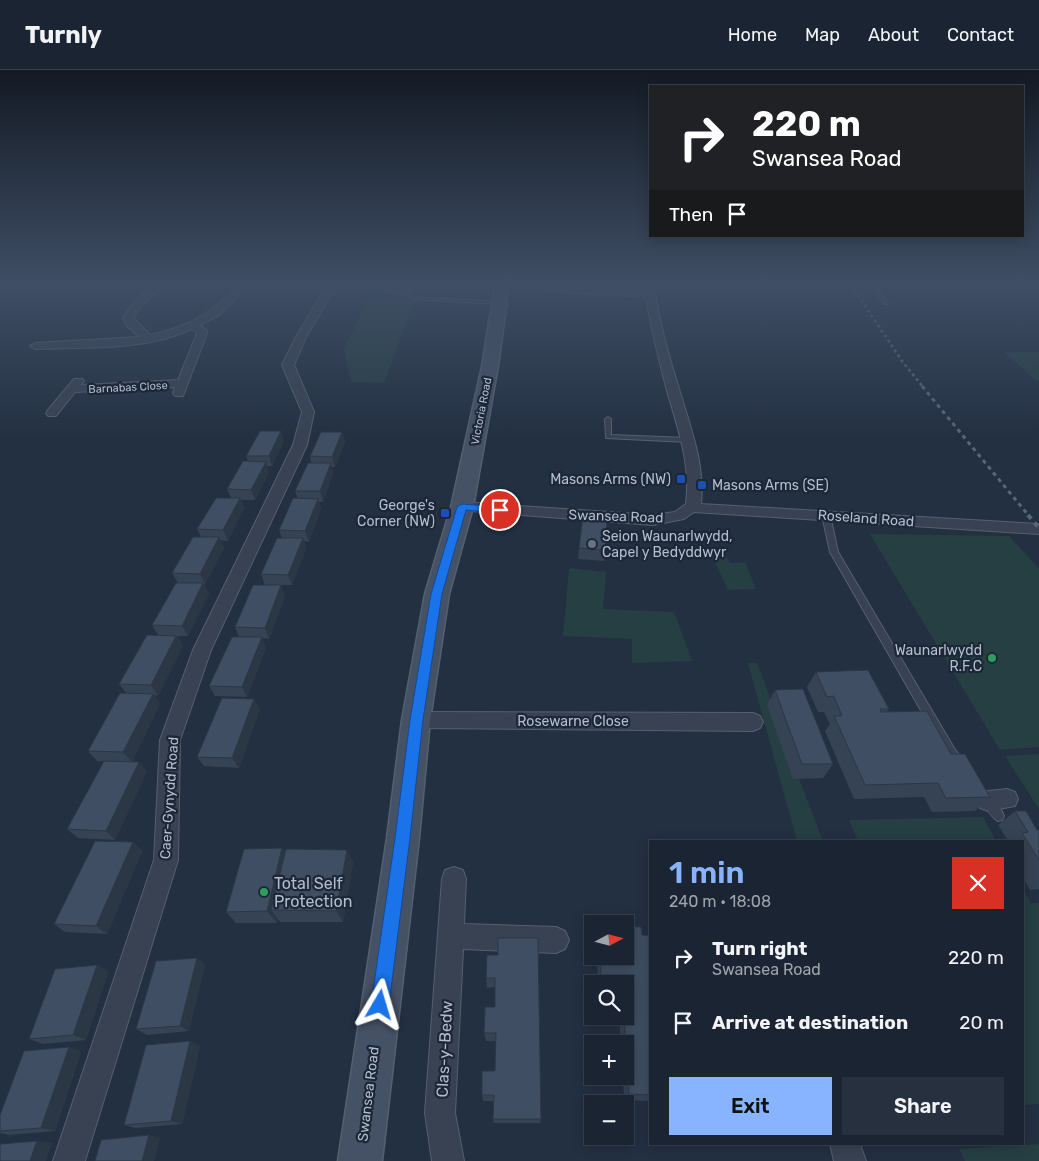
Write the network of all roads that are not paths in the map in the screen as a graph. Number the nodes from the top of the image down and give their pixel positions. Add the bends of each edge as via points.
1 (145, 336) edge
2 (154, 336) edge
3 (201, 336) edge
4 (302, 336) edge
5 (494, 336) edge
6 (659, 336) edge
7 (147, 338) junction
8 (35, 346) dead end
9 (184, 382) junction
10 (178, 394) dead end
11 (52, 413) dead end
12 (608, 419) dead end
13 (688, 440) junction
14 (693, 506) junction
15 (462, 507) junction
16 (826, 515) junction
17 (1039, 529) edge
18 (416, 720) junction
19 (753, 722) dead end
20 (966, 772) edge
21 (454, 879) dead end
22 (450, 936) junction
23 (556, 940) dead end
24 (845, 1145) edge
25 (69, 1161) edge
26 (360, 1161) edge
27 (448, 1161) edge
28 (850, 1161) edge

1 - 7 street
2 - 7 street
3 - 9 street, Barnabas Close
4 - 25 street, Caer-Gynydd Road via 288,365 308,412 300,445 202,650 170,740 166,860
5 - 15 main road, Victoria Road
6 - 13 street
7 - 8 street
9 - 10 street, Barnabas Close
9 - 11 street, Barnabas Close via 169,385 75,385
12 - 13 lane via 608,437
13 - 14 street via 696,491
14 - 15 street, Swansea Road via 679,516 653,520
14 - 16 street, Roseland Road via 700,509
15 - 18 main road, Swansea Road via 437,594
16 - 17 street, Roseland Road
16 - 20 lane via 834,552
18 - 19 street, Rosewarne Close via 729,714
18 - 26 main road, Swansea Road
21 - 22 street, Clas-y-Bedw
22 - 23 street
22 - 27 street, Clas-y-Bedw via 440,1113
24 - 28 street

